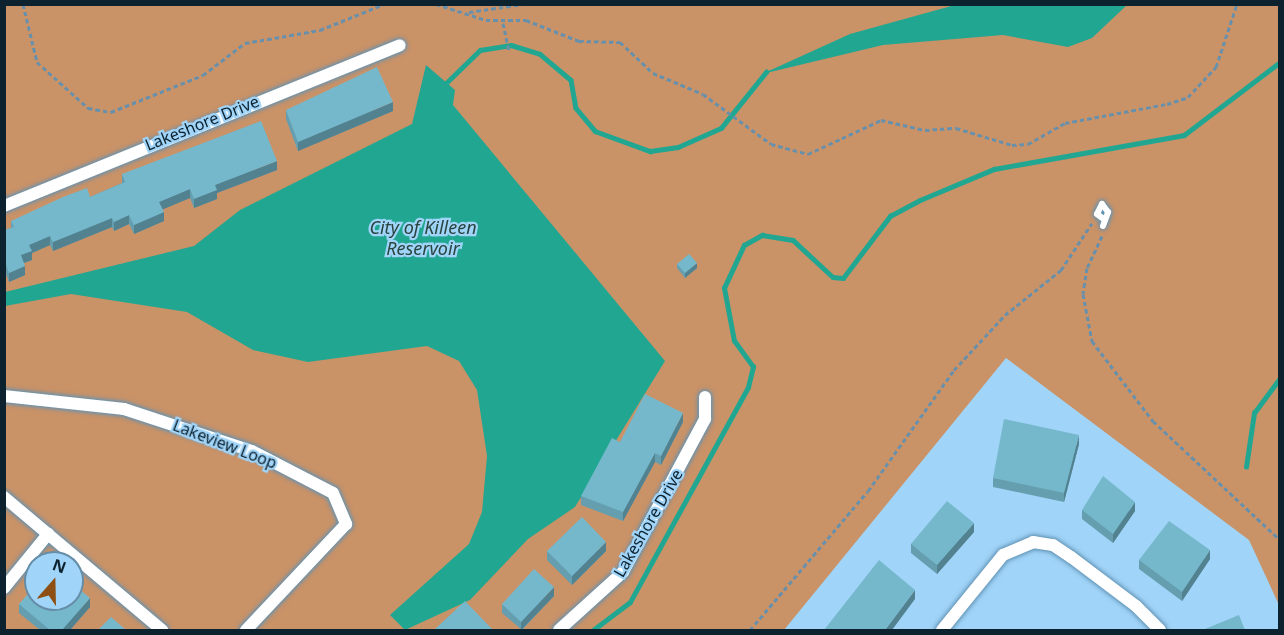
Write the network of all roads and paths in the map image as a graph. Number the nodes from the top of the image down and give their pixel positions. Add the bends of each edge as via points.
1 (23, 4) edge
2 (384, 4) edge
3 (436, 4) edge
4 (523, 4) edge
5 (1237, 4) edge
6 (468, 13) junction
7 (503, 23) junction
8 (400, 45) dead end
9 (508, 52) dead end
10 (4, 207) edge
11 (4, 396) edge
12 (705, 397) dead end
13 (4, 497) edge
14 (48, 534) junction
15 (1280, 540) edge
16 (4, 588) edge
17 (162, 630) edge
18 (246, 630) edge
19 (559, 630) edge
20 (750, 630) edge
21 (942, 630) edge
22 (1160, 630) edge

1 - 2 path via 37,62 88,108 111,112 203,75 245,43 320,30
3 - 6 path
4 - 6 path
5 - 7 path via 1216,67 1188,97 1065,123 1028,144 996,142 956,128 925,130 880,120 808,154 780,148 716,104 653,73 620,42 579,41 526,20
6 - 7 path
7 - 9 path
8 - 10 street, Lakeshore Drive
11 - 18 street, Lakeview Loop via 135,413 252,451 333,493 346,524
12 - 19 street, Lakeshore Drive via 705,419 623,572
13 - 14 street
14 - 16 street
14 - 17 street
15 - 20 path via 1154,421 1092,341 1083,294 1104,223 1092,223 1061,270 1005,315 954,370 868,491
21 - 22 street via 1003,555 1033,542 1053,545 1071,557 1136,606

